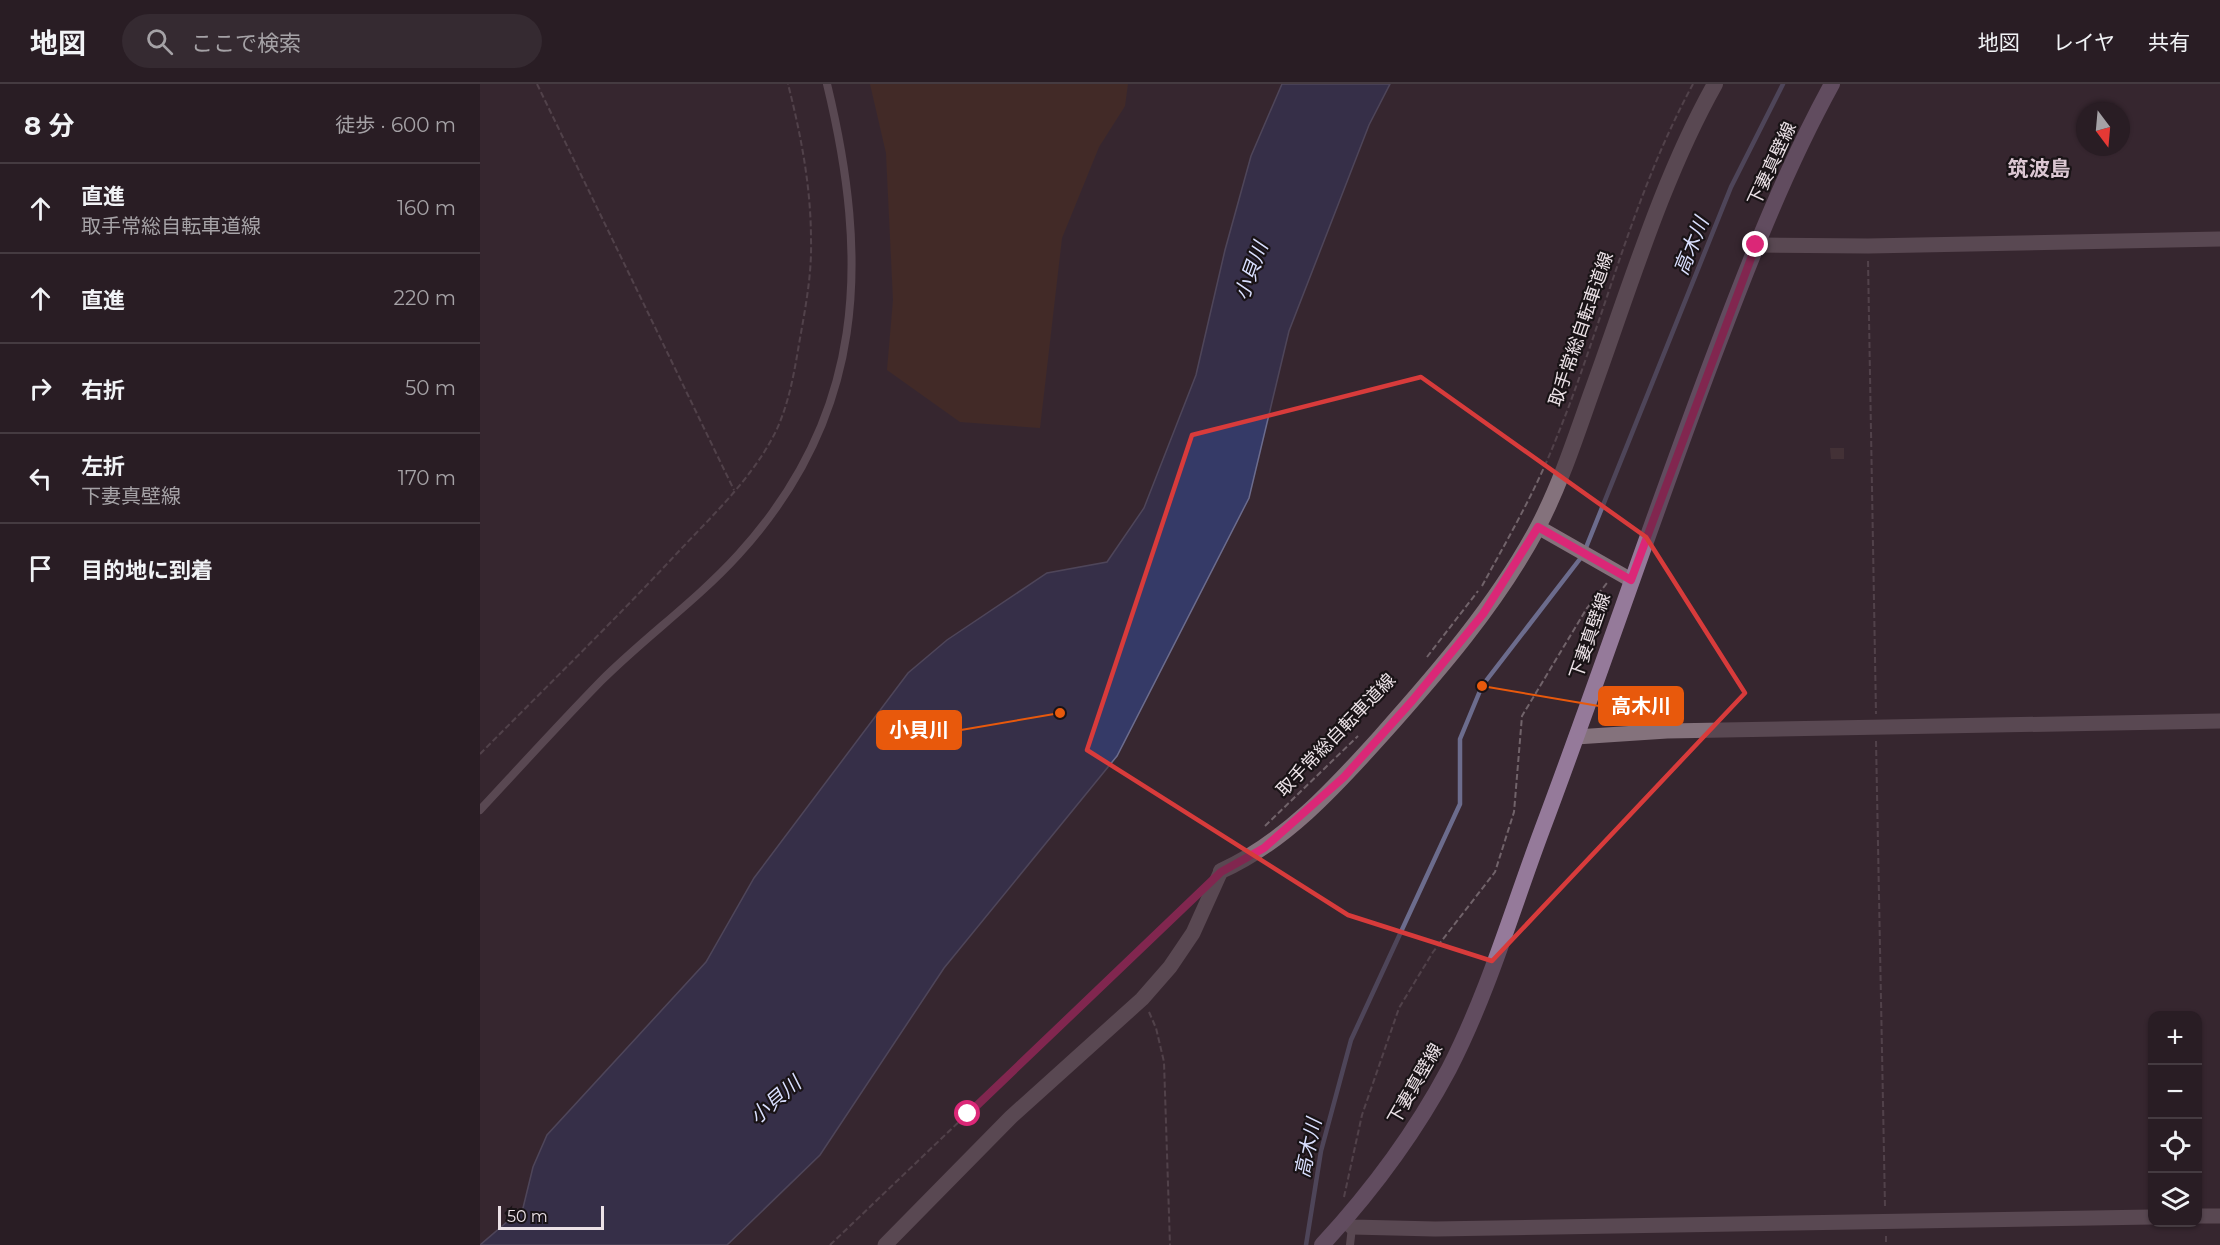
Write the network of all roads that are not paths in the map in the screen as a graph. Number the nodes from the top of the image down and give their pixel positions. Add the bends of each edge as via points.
1 (827, 84) edge
2 (1715, 84) edge
3 (1832, 84) edge
4 (2220, 239) edge
5 (1756, 245) junction
6 (1538, 527) junction
7 (1622, 575) junction
8 (2220, 721) edge
9 (1576, 737) junction
10 (480, 810) edge
11 (1221, 872) joint
12 (2202, 1216) edge
13 (2220, 1216) edge
14 (2148, 1217) edge
15 (1345, 1226) junction
16 (1435, 1229) junction
17 (885, 1245) edge
18 (1322, 1245) edge
19 (1350, 1245) edge
20 (1435, 1245) edge

1 - 10 lane via 850,216 850,305 834,392 822,429 788,493 736,557 602,681
2 - 6 street via 1647,239 1571,450
3 - 5 main road, 下妻真壁線
4 - 5 street
5 - 7 main road, 下妻真壁線
6 - 7 street
6 - 11 street via 1483,614 1344,777 1264,848
7 - 9 main road, 下妻真壁線
8 - 9 street via 1667,731
9 - 15 main road, 下妻真壁線 via 1494,963 1449,1069 1400,1150
11 - 17 street via 1193,933 1142,999 1011,1117
12 - 13 street
14 - 16 street
15 - 16 street
15 - 18 main road, 下妻真壁線
15 - 19 lane
16 - 20 street

